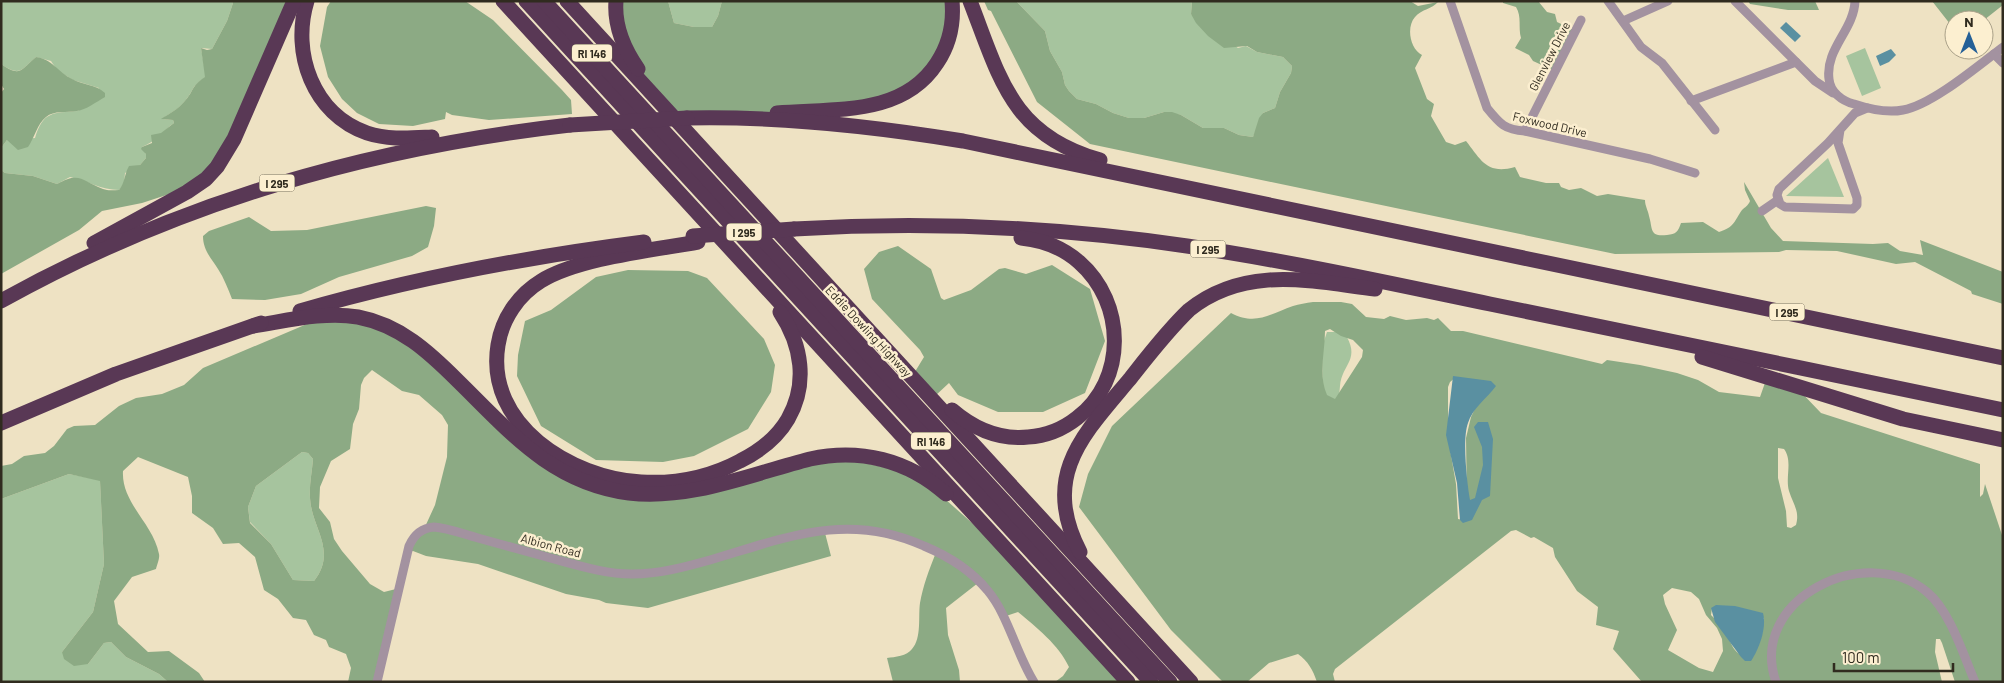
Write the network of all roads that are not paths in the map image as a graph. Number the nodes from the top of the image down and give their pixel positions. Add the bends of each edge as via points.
1 (294, 1) edge
2 (307, 1) edge
3 (526, 1) edge
4 (544, 1) edge
5 (567, 1) edge
6 (616, 1) edge
7 (952, 1) edge
8 (970, 1) edge
9 (1450, 1) edge
10 (1608, 1) edge
11 (1668, 1) edge
12 (1735, 1) edge
13 (1855, 1) edge
14 (506, 5) edge
15 (1581, 20) dead end
16 (1623, 22) junction
17 (2003, 47) edge
18 (1994, 54) joint
19 (1986, 60) edge
20 (1796, 62) junction
21 (2003, 63) edge
22 (1836, 94) junction
23 (1691, 101) junction
24 (1867, 108) junction
25 (666, 109) junction
26 (691, 118) junction
27 (570, 125) junction
28 (1715, 130) dead end
29 (1840, 130) junction
30 (1525, 131) junction
31 (1695, 173) dead end
32 (1217, 193) junction
33 (1778, 200) junction
34 (1762, 211) dead end
35 (930, 226) junction
36 (696, 239) junction
37 (744, 263) junction
38 (33, 283) junction
39 (1, 300) edge
40 (1481, 302) junction
41 (252, 326) junction
42 (1607, 328) junction
43 (891, 354) junction
44 (2003, 358) edge
45 (2003, 410) edge
46 (1, 423) edge
47 (2003, 440) edge
48 (1019, 562) junction
49 (1101, 582) junction
50 (1971, 671) junction
51 (377, 682) edge
52 (1034, 682) edge
53 (1128, 682) edge
54 (1150, 682) edge
55 (1170, 682) edge
56 (1192, 682) edge
57 (1776, 682) edge
58 (1976, 682) edge
59 (1980, 682) edge

1 - 38 highway via 234,139 212,173 187,192 68,257
2 - 27 highway via 301,40 307,73 326,105 357,128 376,136 408,138
3 - 54 highway, RI 146
4 - 55 highway, Eddie Dowling Highway / RI 146
5 - 25 highway
6 - 25 highway via 617,22 625,48
7 - 26 highway via 950,33 940,59 912,90 897,98 860,107
8 - 32 highway via 1004,88 1039,131 1090,158
9 - 30 street, Foxwood Drive via 1487,108 1498,122 1511,130
10 - 16 street
11 - 16 street
12 - 20 street
13 - 22 street via 1828,65 1830,87
14 - 37 highway
15 - 30 street, Glenview Drive
16 - 23 street via 1641,47 1662,63
17 - 18 street
18 - 21 street
19 - 24 street via 1918,105 1904,110
20 - 22 street via 1814,81
20 - 23 street
22 - 24 street via 1851,104
23 - 28 street
24 - 29 street via 1855,113
25 - 43 highway
26 - 27 highway, I 295, bridge
26 - 32 highway, I 295 via 809,122 934,136
27 - 38 highway, I 295 via 429,145 288,180 151,228
29 - 33 street via 1779,188
29 - 33 street via 1838,143 1857,205 1853,208 1785,207
30 - 31 street, Foxwood Drive via 1650,159
32 - 44 highway, I 295
33 - 34 street
35 - 36 highway, I 295, bridge via 794,229
35 - 40 highway, I 295 via 1074,233 1186,246 1308,266
35 - 43 highway via 1038,240 1079,262 1099,284 1111,312 1115,342 1110,371 1098,396 1072,422 1040,436 1014,438 988,433 965,420
36 - 37 highway via 571,268 541,281 517,301 502,330 497,352 501,392 521,426 559,456 587,470 619,479 678,481 716,472 746,458 770,441 786,423 796,400 799,356 785,320
36 - 41 highway, I 295 via 543,256 448,273
37 - 48 highway
38 - 39 highway, I 295
40 - 42 highway, I 295
40 - 49 highway via 1319,282 1266,279 1224,288 1196,304 1175,324 1092,423 1072,458 1065,488 1066,517 1079,551
41 - 46 highway, I 295 via 134,367
41 - 48 highway via 341,315 394,329 430,353 535,455 572,477 617,491 680,493 834,454 868,456 892,462 937,486
42 - 45 highway, I 295
42 - 47 highway via 1903,419
43 - 49 highway
48 - 53 highway
49 - 56 highway
50 - 57 street via 1944,612 1930,595 1900,577 1866,573 1842,577 1819,586 1788,611 1773,649
50 - 58 street
50 - 59 street
51 - 52 street, Albion Road via 409,546 425,528 438,527 588,568 631,574 681,568 801,534 830,529 865,529 904,538 943,555 988,590

